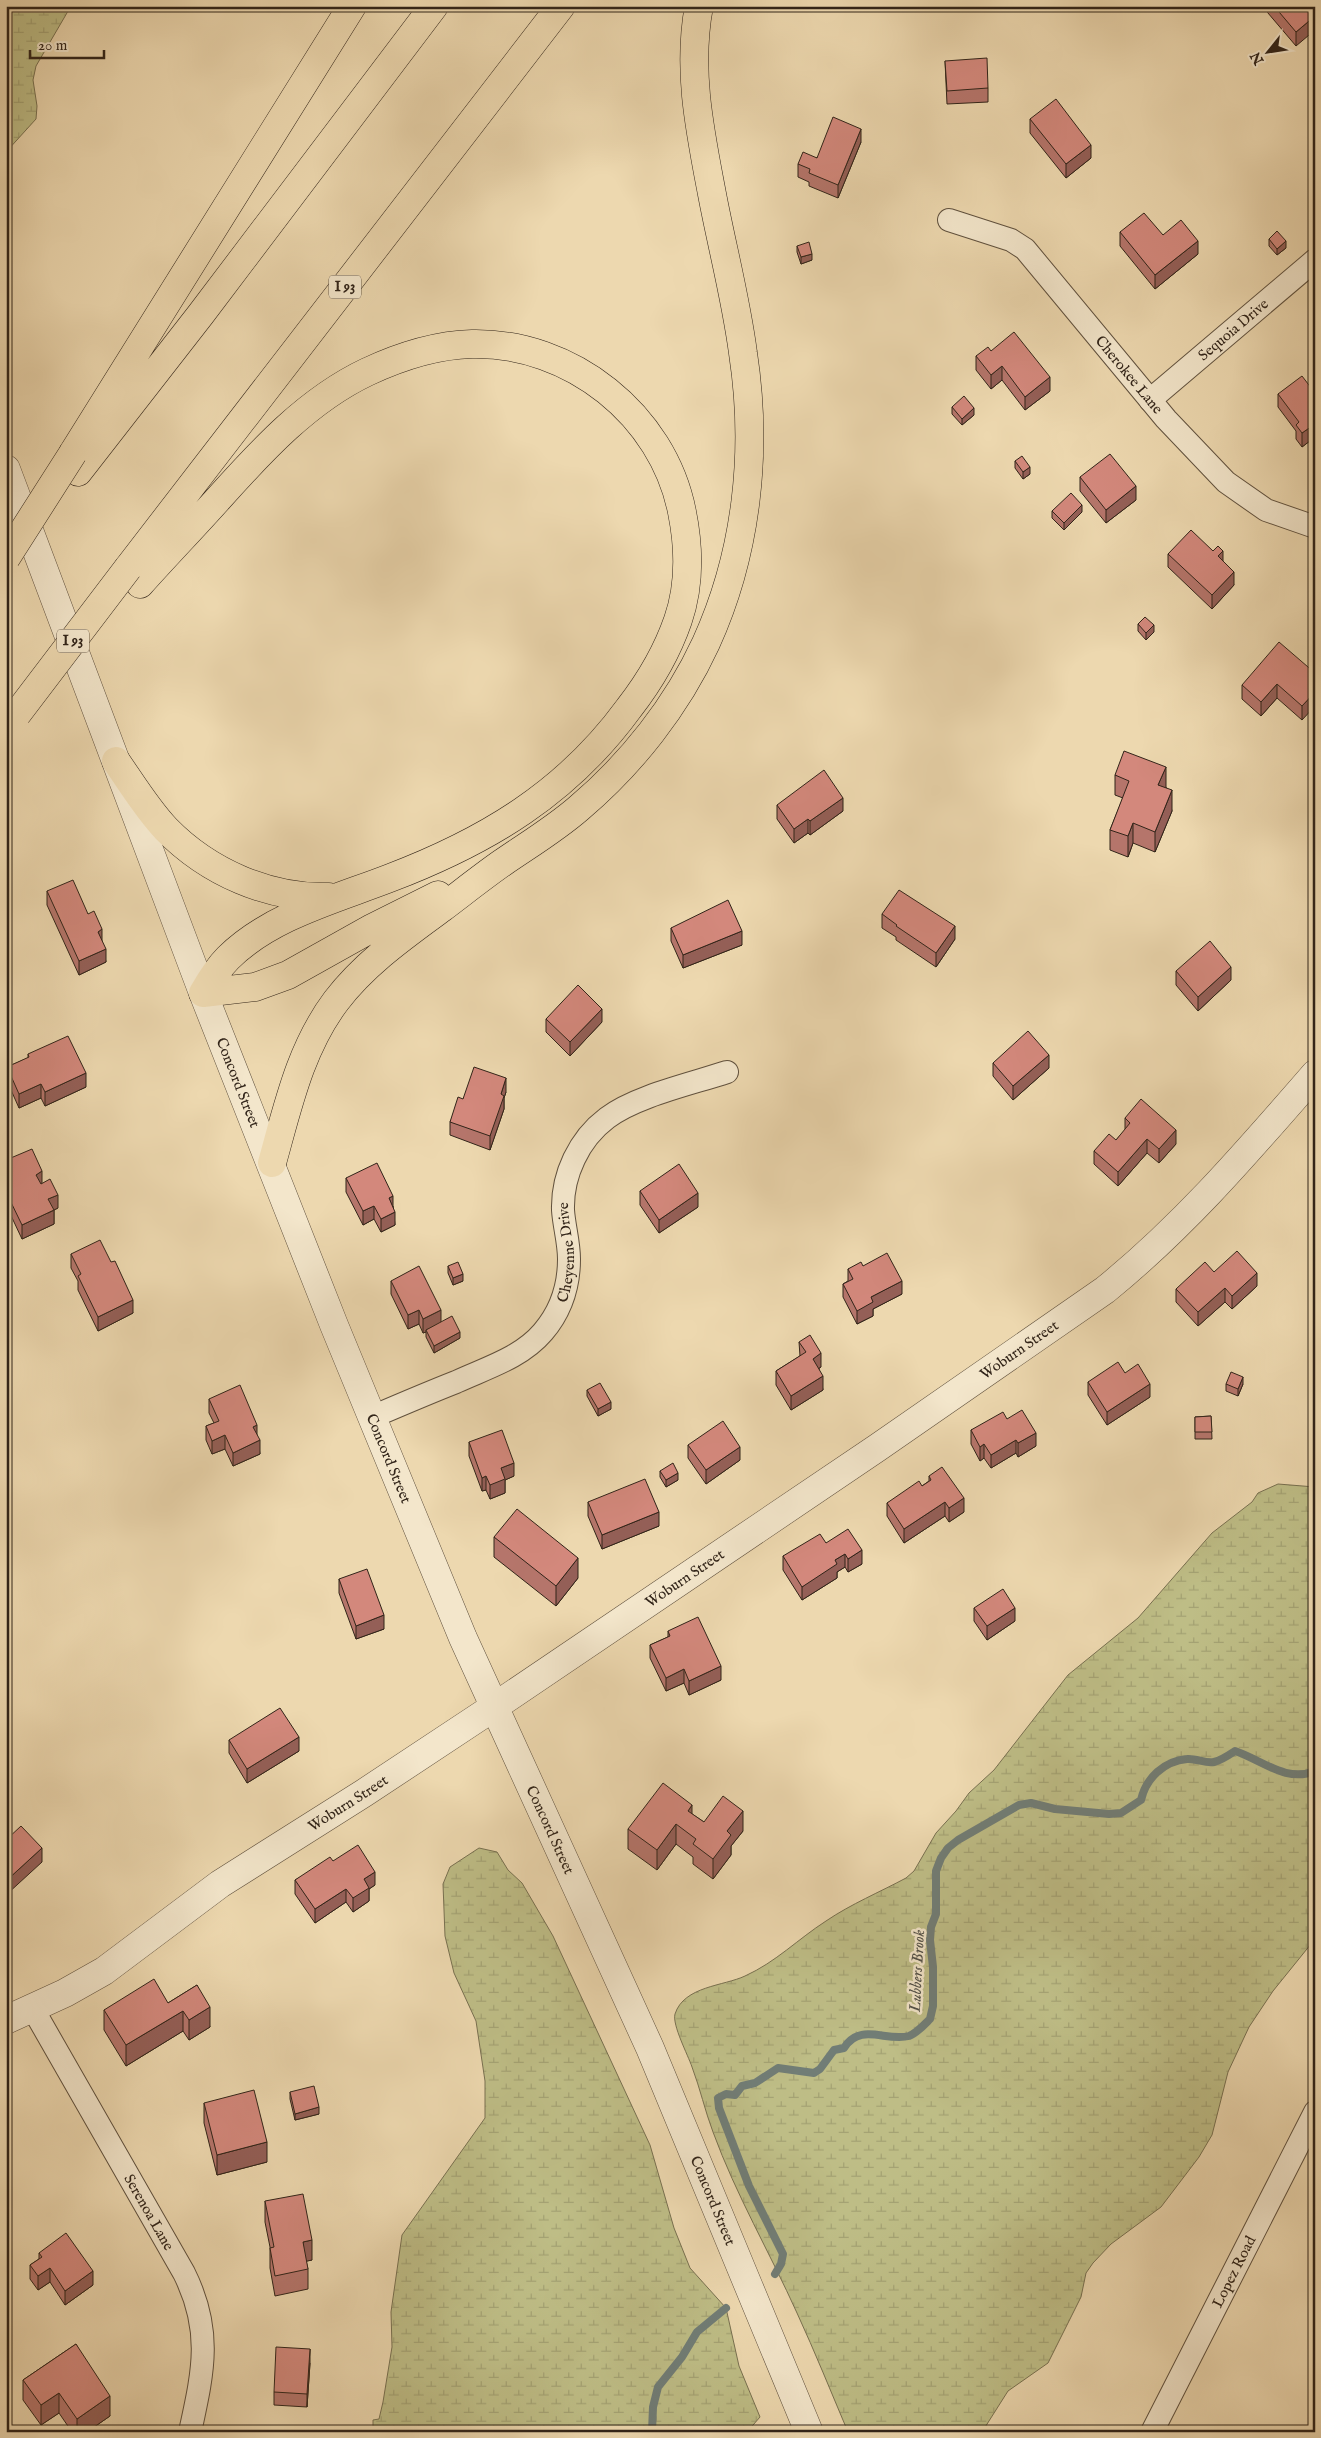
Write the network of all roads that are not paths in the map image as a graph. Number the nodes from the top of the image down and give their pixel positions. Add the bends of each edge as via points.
1 (352, 6) edge
2 (434, 6) edge
3 (561, 6) edge
4 (699, 6) edge
5 (949, 220) dead end
6 (1315, 260) edge
7 (1150, 400) junction
8 (75, 462) junction
9 (6, 469) edge
10 (1315, 527) edge
11 (6, 558) edge
12 (6, 566) edge
13 (134, 576) junction
14 (12, 721) edge
15 (116, 760) junction
16 (503, 862) junction
17 (338, 896) junction
18 (203, 993) junction
19 (727, 1072) dead end
20 (1315, 1074) edge
21 (272, 1163) junction
22 (372, 1417) junction
23 (494, 1707) junction
24 (33, 2009) junction
25 (6, 2020) edge
26 (1315, 2112) edge
27 (190, 2432) edge
28 (809, 2432) edge
29 (1152, 2432) edge

1 - 8 highway
2 - 8 highway via 201,314
3 - 13 highway, I 93
4 - 16 highway via 694,58 696,103 743,350 749,402 749,470 737,551 705,645 663,716 630,758 580,807
5 - 7 street, Cherokee Lane via 1011,240 1024,249
6 - 7 street, Sequoia Drive
7 - 10 street, Cherokee Lane via 1203,460 1245,497 1272,512
8 - 11 highway, bridge
8 - 12 highway
9 - 15 street, Concord Street
13 - 14 highway, bridge
13 - 17 highway via 301,416 336,389 366,372 416,353 444,346 487,345 516,348 557,361 612,394 654,443 673,480 679,500 687,567 680,615 671,640 641,693 572,774 511,820 443,857
15 - 17 highway via 165,828 211,865 277,891 316,897
15 - 18 street, Concord Street
16 - 18 highway via 372,928 288,975 255,987
16 - 21 highway via 383,952 336,1002 315,1034 300,1067
17 - 18 highway via 283,920 240,948 224,962
18 - 21 street, Concord Street
19 - 22 street, Cheyenne Drive via 622,1108 583,1143 568,1174 564,1191 569,1257 566,1290 552,1319 531,1344 504,1361
20 - 23 street, Woburn Street via 1200,1204 1141,1261 1105,1290
21 - 22 street, Concord Street
22 - 23 street, Concord Street
23 - 24 street, Woburn Street via 227,1879 95,1977
23 - 28 street, Concord Street via 650,2048
24 - 25 street, Woburn Street
24 - 27 street, Serenoa Lane via 184,2273 196,2300 203,2328 204,2356
26 - 29 street, Lopez Road

